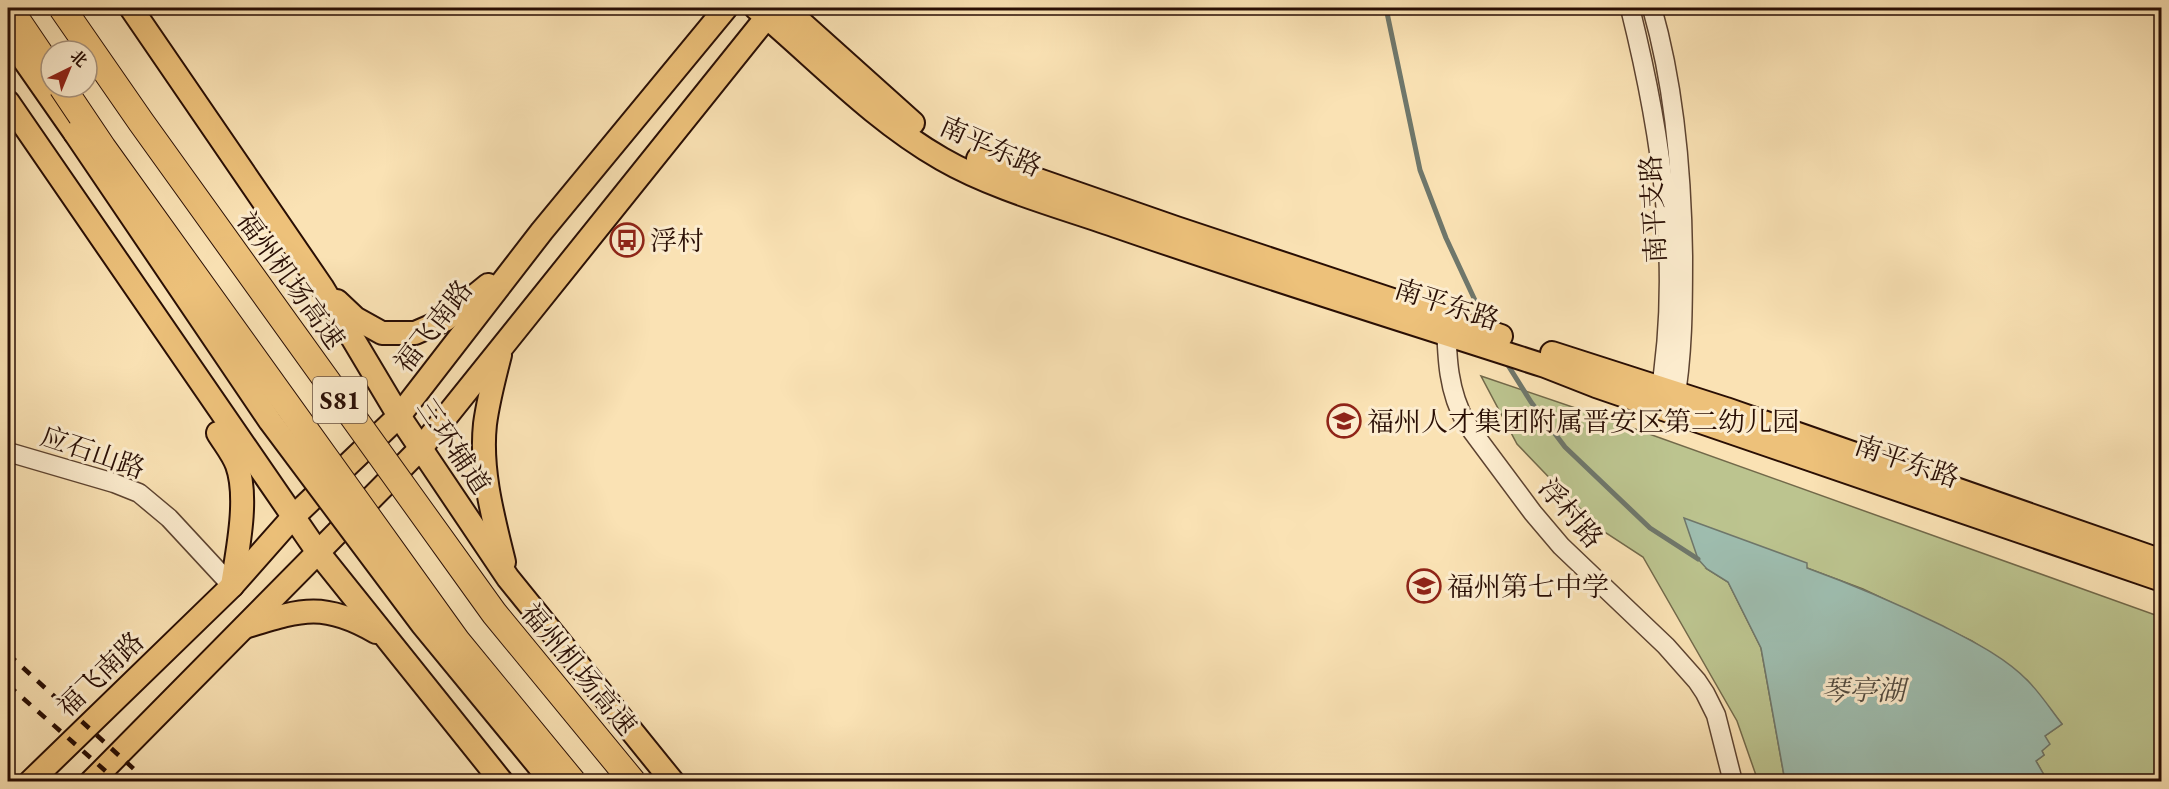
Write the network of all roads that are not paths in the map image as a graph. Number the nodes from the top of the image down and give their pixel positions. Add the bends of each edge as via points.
1 (9, 8) edge
2 (62, 8) edge
3 (131, 8) edge
4 (726, 8) edge
5 (1630, 8) edge
6 (1652, 8) edge
7 (771, 10) edge
8 (8, 37) edge
9 (39, 52) edge
10 (70, 99) edge
11 (8, 102) edge
12 (542, 231) junction
13 (114, 256) junction
14 (322, 287) junction
15 (1450, 324) junction
16 (502, 346) junction
17 (1543, 358) junction
18 (1667, 399) junction
19 (399, 416) junction
20 (421, 448) junction
21 (8, 452) edge
22 (293, 517) junction
23 (317, 551) junction
24 (2162, 561) edge
25 (508, 578) junction
26 (2162, 580) edge
27 (232, 586) junction
28 (244, 627) junction
29 (384, 636) junction
30 (30, 782) edge
31 (91, 782) edge
32 (502, 782) edge
33 (552, 782) edge
34 (573, 782) edge
35 (633, 782) edge
36 (672, 782) edge
37 (1734, 782) edge

1 - 9 highway
2 - 35 highway, 福州机场高速 / S81, bridge via 494,613
3 - 14 main road, 三环辅道
4 - 12 main road, 福飞南路
5 - 18 street, 南平支路 via 1650,98 1667,214
6 - 18 street, 南平支路 via 1670,86 1682,186 1684,320
7 - 15 main road, 南平东路 via 886,122 959,168 1153,239
7 - 16 main road
8 - 33 main road, bridge via 270,421 422,624
10 - 34 highway, S81, bridge via 457,641
11 - 13 main road
12 - 14 main road via 481,293 445,320 415,333 382,333 355,318
12 - 19 main road, 福飞南路
13 - 22 main road
13 - 27 main road via 150,333 237,466 242,509
14 - 19 main road, 三环辅道
15 - 17 main road, 南平东路
15 - 17 main road, 南平东路 via 1471,342
15 - 37 street, 浮村路 via 1453,395 1466,423 1560,546 1666,646 1697,681 1716,715
16 - 20 main road
16 - 25 main road via 485,426 485,466
17 - 18 main road, 南平东路 via 1596,386
18 - 24 main road, 南平东路
18 - 26 main road, 南平东路
19 - 20 main road, 三环辅道
19 - 22 main road, 福飞南路
20 - 23 main road
20 - 25 main road, 三环辅道
21 - 27 street, 应石山路 via 139,494 169,518
22 - 23 main road
22 - 27 main road, 福飞南路
23 - 28 main road
23 - 29 main road
25 - 36 main road, 三环辅道
27 - 30 main road, 福飞南路
28 - 29 main road via 304,610 324,611 359,622
28 - 31 main road
29 - 32 main road

